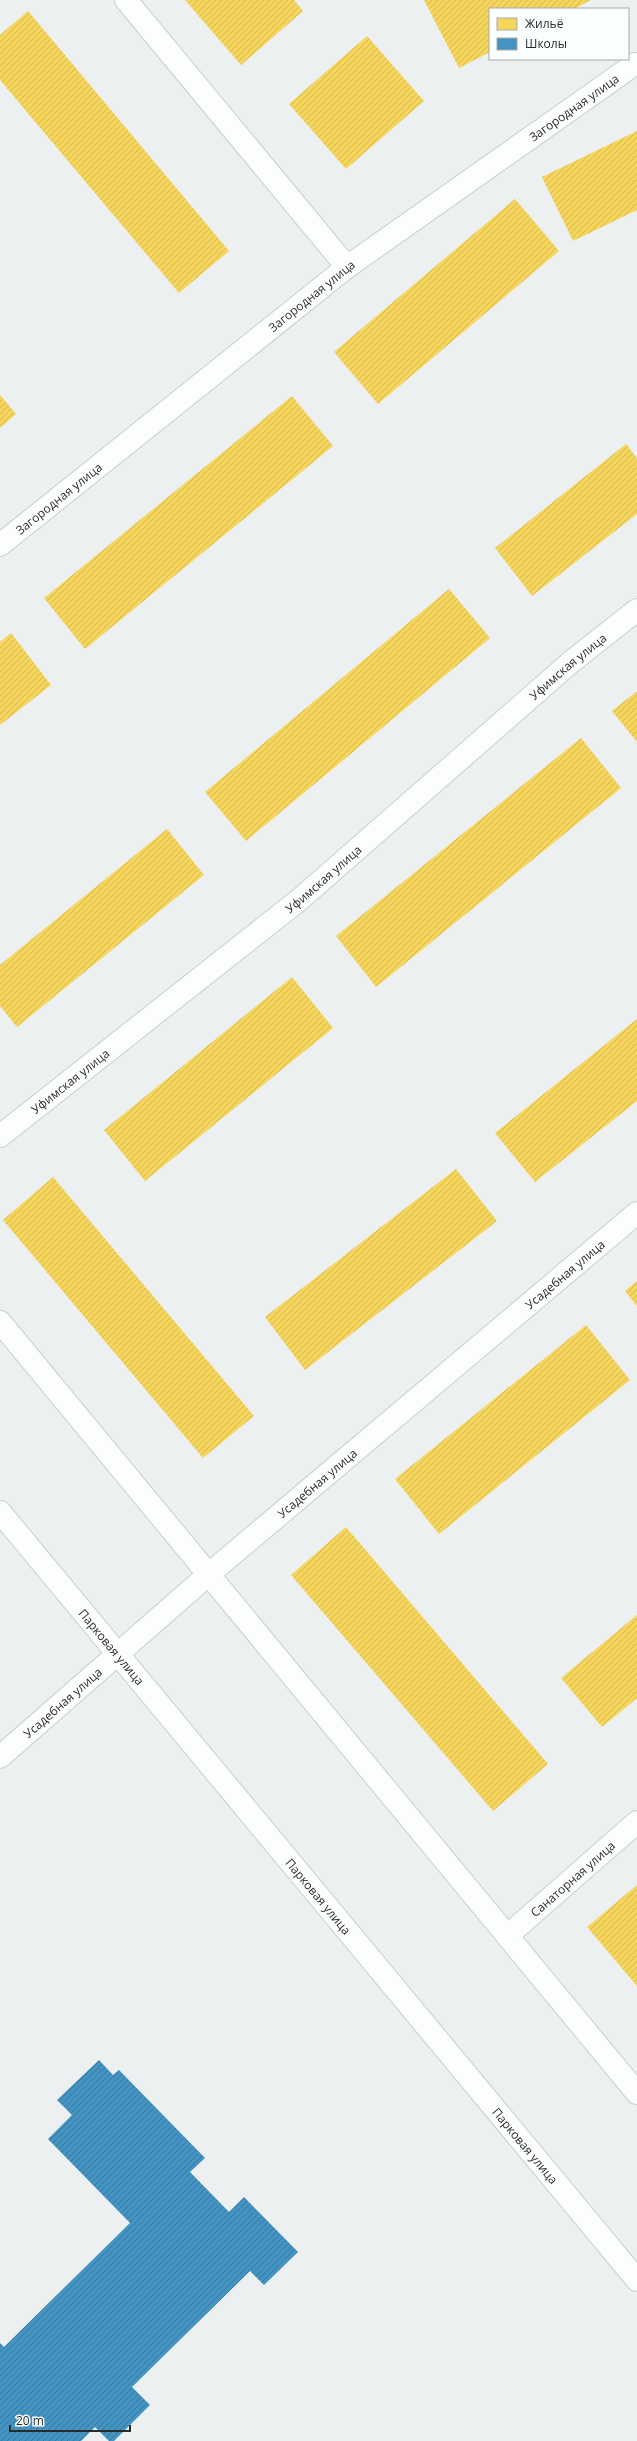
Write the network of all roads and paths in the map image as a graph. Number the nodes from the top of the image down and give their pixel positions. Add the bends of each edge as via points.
1 (126, 0) edge
2 (635, 64) dead end
3 (347, 266) junction
4 (0, 545) edge
5 (637, 610) edge
6 (0, 1136) edge
7 (637, 1213) edge
8 (0, 1322) edge
9 (0, 1512) edge
10 (208, 1574) junction
11 (118, 1652) junction
12 (0, 1757) edge
13 (637, 1822) edge
14 (507, 1936) junction
15 (637, 2093) edge
16 (637, 2280) edge

1 - 3 street
2 - 3 street, Загородная улица
3 - 4 street, Загородная улица
5 - 6 street, Уфимская улица via 565,667 299,900
7 - 10 street, Усадебная улица
8 - 10 street
9 - 11 street, Парковая улица
10 - 11 street, Усадебная улица
10 - 14 street
11 - 12 street, Усадебная улица
11 - 16 street, Парковая улица
13 - 14 street, Санаторная улица
14 - 15 street

